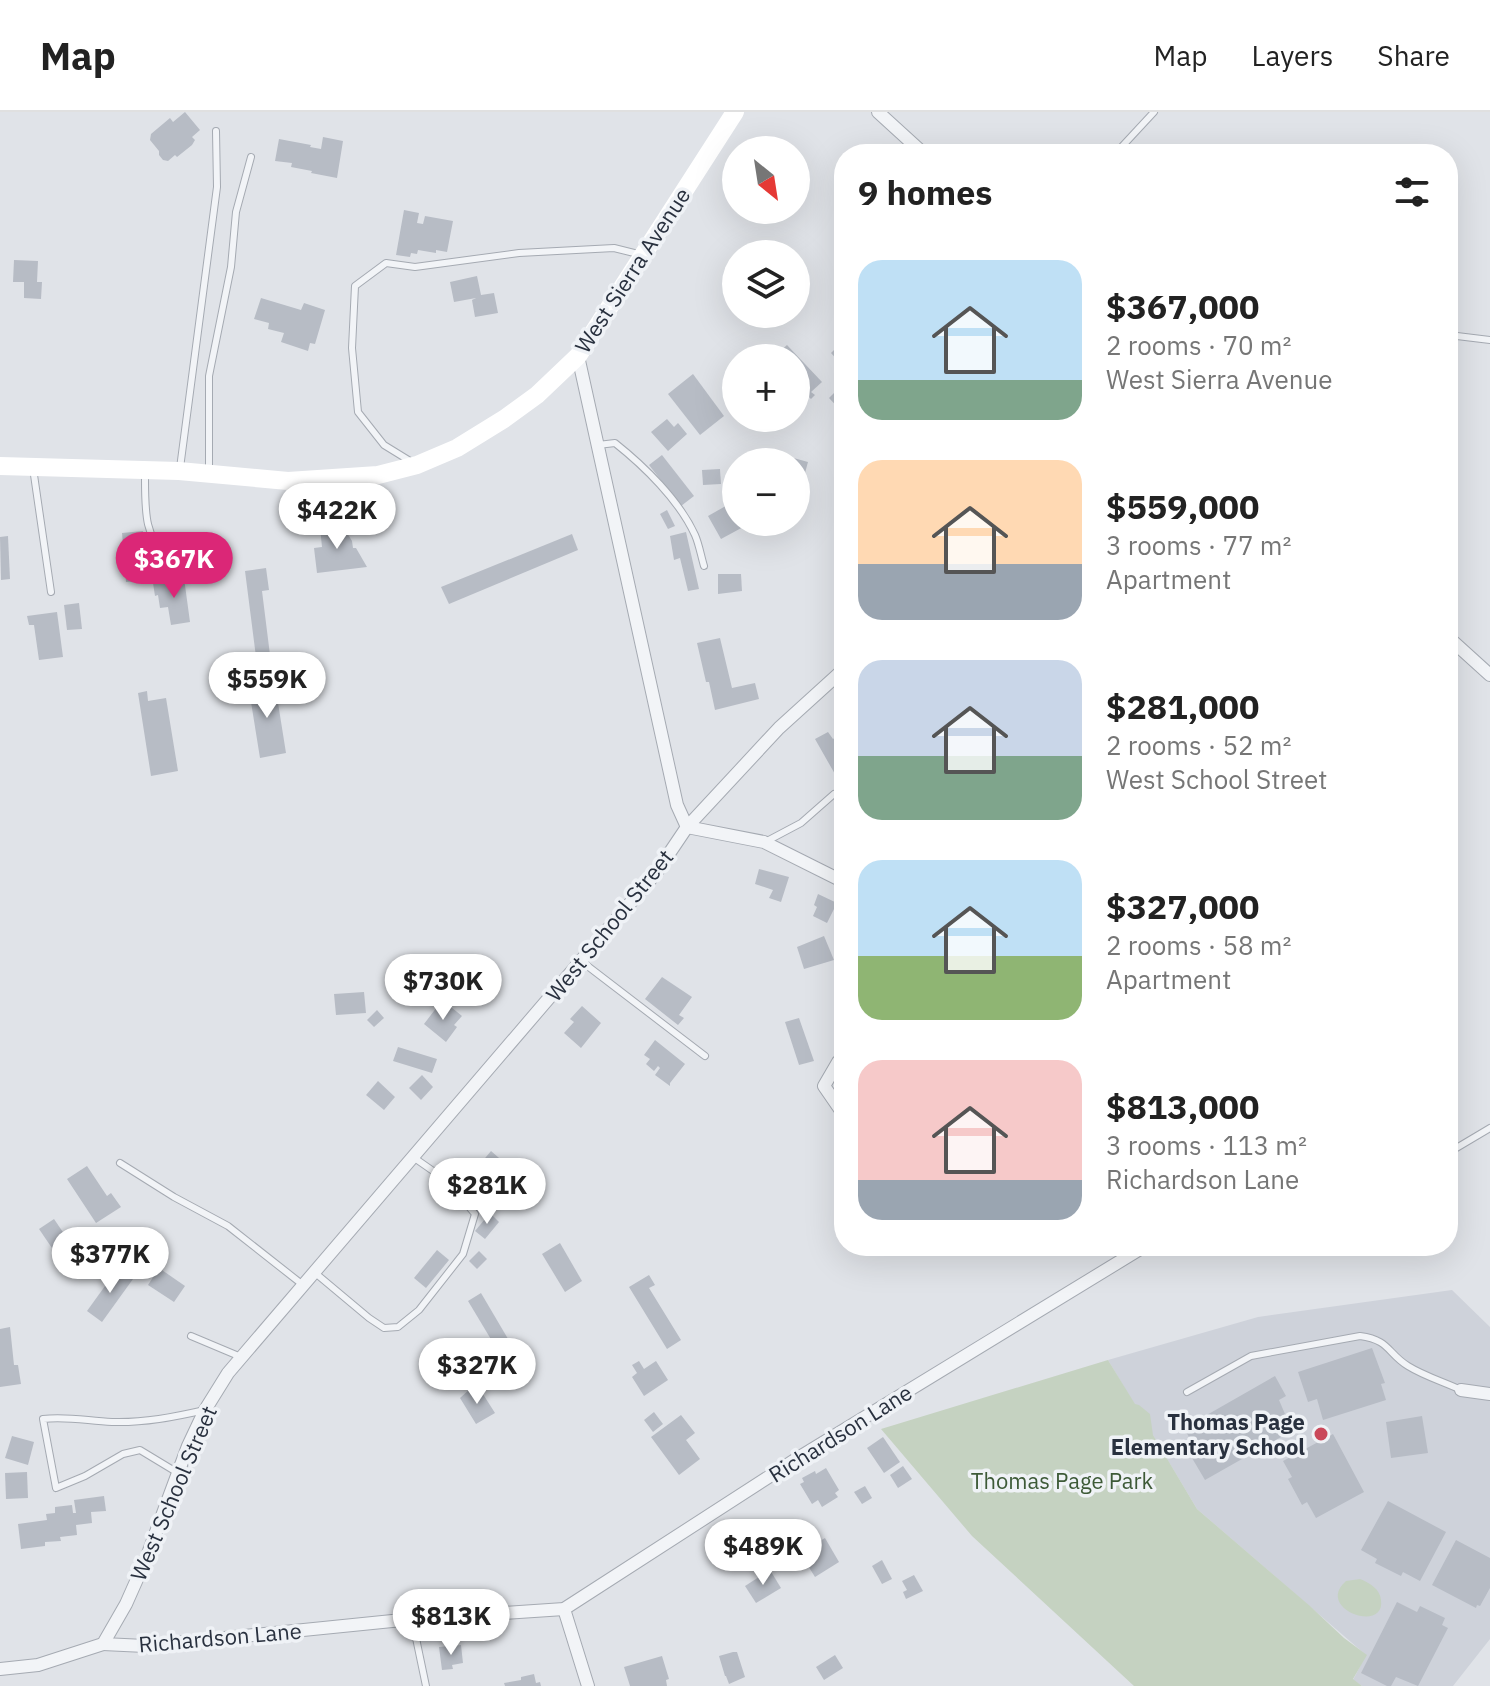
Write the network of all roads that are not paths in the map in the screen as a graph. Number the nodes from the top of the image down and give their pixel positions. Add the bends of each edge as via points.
1 (735, 112) edge
2 (878, 112) edge
3 (1154, 112) edge
4 (216, 131) dead end
5 (913, 144) edge
6 (1124, 144) edge
7 (251, 157) dead end
8 (642, 255) junction
9 (1458, 336) edge
10 (1490, 340) edge
11 (578, 356) junction
12 (598, 445) junction
13 (417, 465) junction
14 (0, 466) edge
15 (33, 468) junction
16 (145, 470) junction
17 (179, 471) junction
18 (209, 474) junction
19 (170, 566) dead end
20 (704, 566) dead end
21 (51, 592) dead end
22 (1458, 646) edge
23 (1490, 675) edge
24 (834, 678) edge
25 (834, 794) dead end
26 (687, 827) junction
27 (764, 842) junction
28 (834, 877) edge
29 (581, 961) junction
30 (705, 1056) dead end
31 (834, 1069) edge
32 (834, 1100) edge
33 (1490, 1128) edge
34 (1458, 1147) edge
35 (413, 1157) junction
36 (120, 1163) dead end
37 (1129, 1256) edge
38 (314, 1272) junction
39 (303, 1285) junction
40 (191, 1336) dead end
41 (241, 1357) junction
42 (1461, 1390) joint
43 (1187, 1392) dead end
44 (1490, 1394) edge
45 (205, 1410) junction
46 (178, 1473) junction
47 (564, 1609) junction
48 (412, 1619) junction
49 (103, 1644) junction
50 (0, 1669) edge
51 (426, 1686) edge
52 (588, 1686) edge

1 - 8 main road, West Sierra Avenue
2 - 5 street
3 - 6 lane
4 - 17 lane via 217,187
7 - 18 lane via 236,212 231,267 209,376
8 - 11 main road, West Sierra Avenue
8 - 13 lane via 614,248 519,253 415,267 386,263 355,286 352,348 358,412 384,445
9 - 10 lane
11 - 12 street, West School Street
11 - 13 main road, West Sierra Avenue via 504,419
12 - 20 lane via 615,443 657,482 685,517
12 - 26 street, West School Street via 677,805
13 - 18 main road, West Sierra Avenue via 378,475 288,481
14 - 15 main road, West Sierra Avenue
15 - 16 main road, West Sierra Avenue
15 - 21 lane
16 - 17 main road, West Sierra Avenue
16 - 19 lane via 150,534
17 - 18 main road, West Sierra Avenue
22 - 23 street
24 - 26 street via 779,728
25 - 27 lane via 801,823
26 - 27 street
26 - 29 street, West School Street via 656,873
27 - 28 street
29 - 30 lane
29 - 35 street, West School Street
31 - 32 street via 824,1086
33 - 34 lane
35 - 38 street, West School Street
35 - 38 lane via 446,1180 475,1214 463,1254 419,1310 398,1327 384,1328
36 - 39 lane via 228,1226
37 - 47 street, Richardson Lane
38 - 39 street, West School Street
39 - 41 street, West School Street
40 - 41 lane
41 - 45 street, West School Street
42 - 43 lane via 1406,1365 1375,1338 1360,1336 1251,1356
42 - 44 street
45 - 46 street, West School Street
45 - 46 lane via 159,1421 43,1419 56,1488 140,1450
46 - 49 street, West School Street via 141,1571
47 - 48 street, Richardson Lane
47 - 52 street
48 - 49 street, Richardson Lane via 145,1646
48 - 51 lane
49 - 50 street via 38,1665

